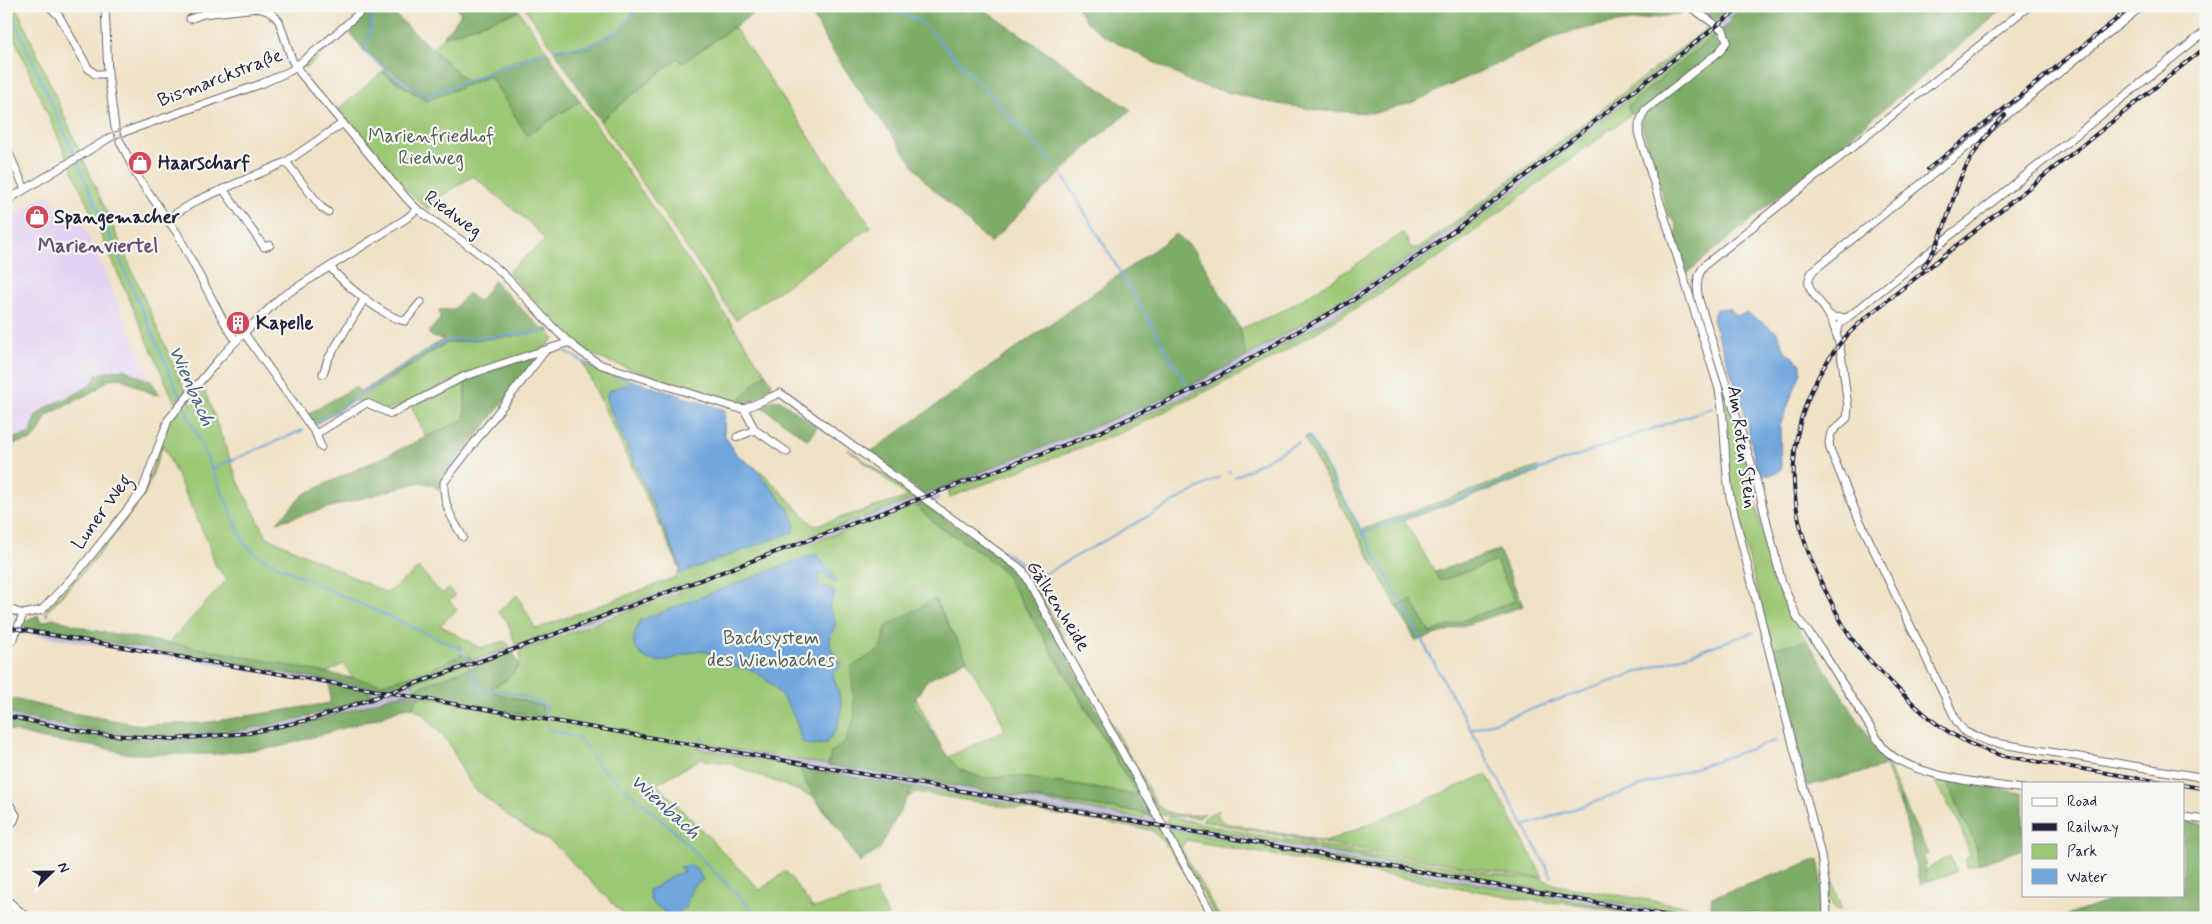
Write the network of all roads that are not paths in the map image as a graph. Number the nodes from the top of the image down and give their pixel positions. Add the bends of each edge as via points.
1 (49, 6) edge
2 (105, 6) edge
3 (367, 6) edge
4 (1689, 6) edge
5 (2029, 6) edge
6 (2142, 6) edge
7 (190, 19) dead end
8 (2206, 32) edge
9 (296, 66) junction
10 (108, 74) junction
11 (343, 123) junction
12 (116, 128) junction
13 (124, 132) junction
14 (111, 137) junction
15 (120, 141) junction
16 (6, 147) edge
17 (286, 162) junction
18 (25, 189) junction
19 (223, 189) junction
20 (6, 200) edge
21 (417, 209) junction
22 (328, 212) dead end
23 (168, 218) junction
24 (270, 245) dead end
25 (330, 267) junction
26 (365, 298) junction
27 (421, 302) dead end
28 (1828, 314) junction
29 (1847, 318) junction
30 (244, 333) junction
31 (1836, 333) junction
32 (560, 335) junction
33 (236, 341) junction
34 (567, 343) junction
35 (554, 346) junction
36 (545, 351) junction
37 (323, 374) dead end
38 (744, 409) junction
39 (755, 430) junction
40 (316, 434) junction
41 (737, 437) dead end
42 (321, 447) dead end
43 (786, 452) dead end
44 (463, 538) dead end
45 (6, 608) edge
46 (23, 614) junction
47 (6, 646) edge
48 (2206, 778) edge
49 (2022, 789) edge
50 (6, 799) edge
51 (2184, 817) edge
52 (2206, 820) edge
53 (6, 826) edge
54 (6, 900) edge
55 (26, 918) edge
56 (1214, 918) edge
57 (1827, 918) edge

1 - 10 street via 59,16 88,68 95,74
2 - 10 street
3 - 9 street, Bismarckstraße
4 - 57 street, Am Roten Stein via 1718,26 1727,37 1723,49 1650,105 1640,120 1639,136 1720,394 1730,497 1822,861
5 - 49 street via 1706,264 1697,284 1699,300 1755,475 1782,583 1798,620 1821,649 1889,754 1924,771
6 - 28 street via 1814,270 1810,274 1809,285
7 - 9 street, Riedweg via 204,14 257,8 265,10 279,20
8 - 29 street
9 - 11 street, Riedweg
9 - 13 street, Bismarckstraße via 277,78
10 - 12 street
11 - 17 street
11 - 21 street, Riedweg
12 - 13 street
12 - 14 street
13 - 15 street
14 - 15 street
14 - 18 street
15 - 23 street via 138,176
16 - 18 street
17 - 19 street
17 - 22 street
18 - 20 street
19 - 23 street
19 - 24 street via 264,247
21 - 25 street, Luner Weg
21 - 32 street, Riedweg via 488,260
23 - 33 street
25 - 26 street
25 - 30 street, Luner Weg via 280,298
26 - 27 street via 379,310 405,321
26 - 37 street via 328,359
28 - 29 street
28 - 31 street
29 - 31 street
30 - 33 street, Luner Weg
30 - 40 street
31 - 48 street via 1848,406 1846,418 1830,436 1830,449 1858,517 1957,722 1965,732 1990,742
32 - 34 street, Riedweg
32 - 35 street
33 - 46 street, Luner Weg via 164,426 142,492 102,544 42,610
34 - 35 street
34 - 38 street, Riedweg via 602,365
35 - 36 street
36 - 40 street via 465,376 391,414 367,403
36 - 44 street via 444,482 447,510
38 - 39 street
38 - 56 street, Gälkenheide via 780,393 1021,569
39 - 41 street
39 - 43 street
40 - 42 street
45 - 46 street
46 - 47 street via 14,638
50 - 53 street via 16,815 14,821
51 - 52 street
54 - 55 street

